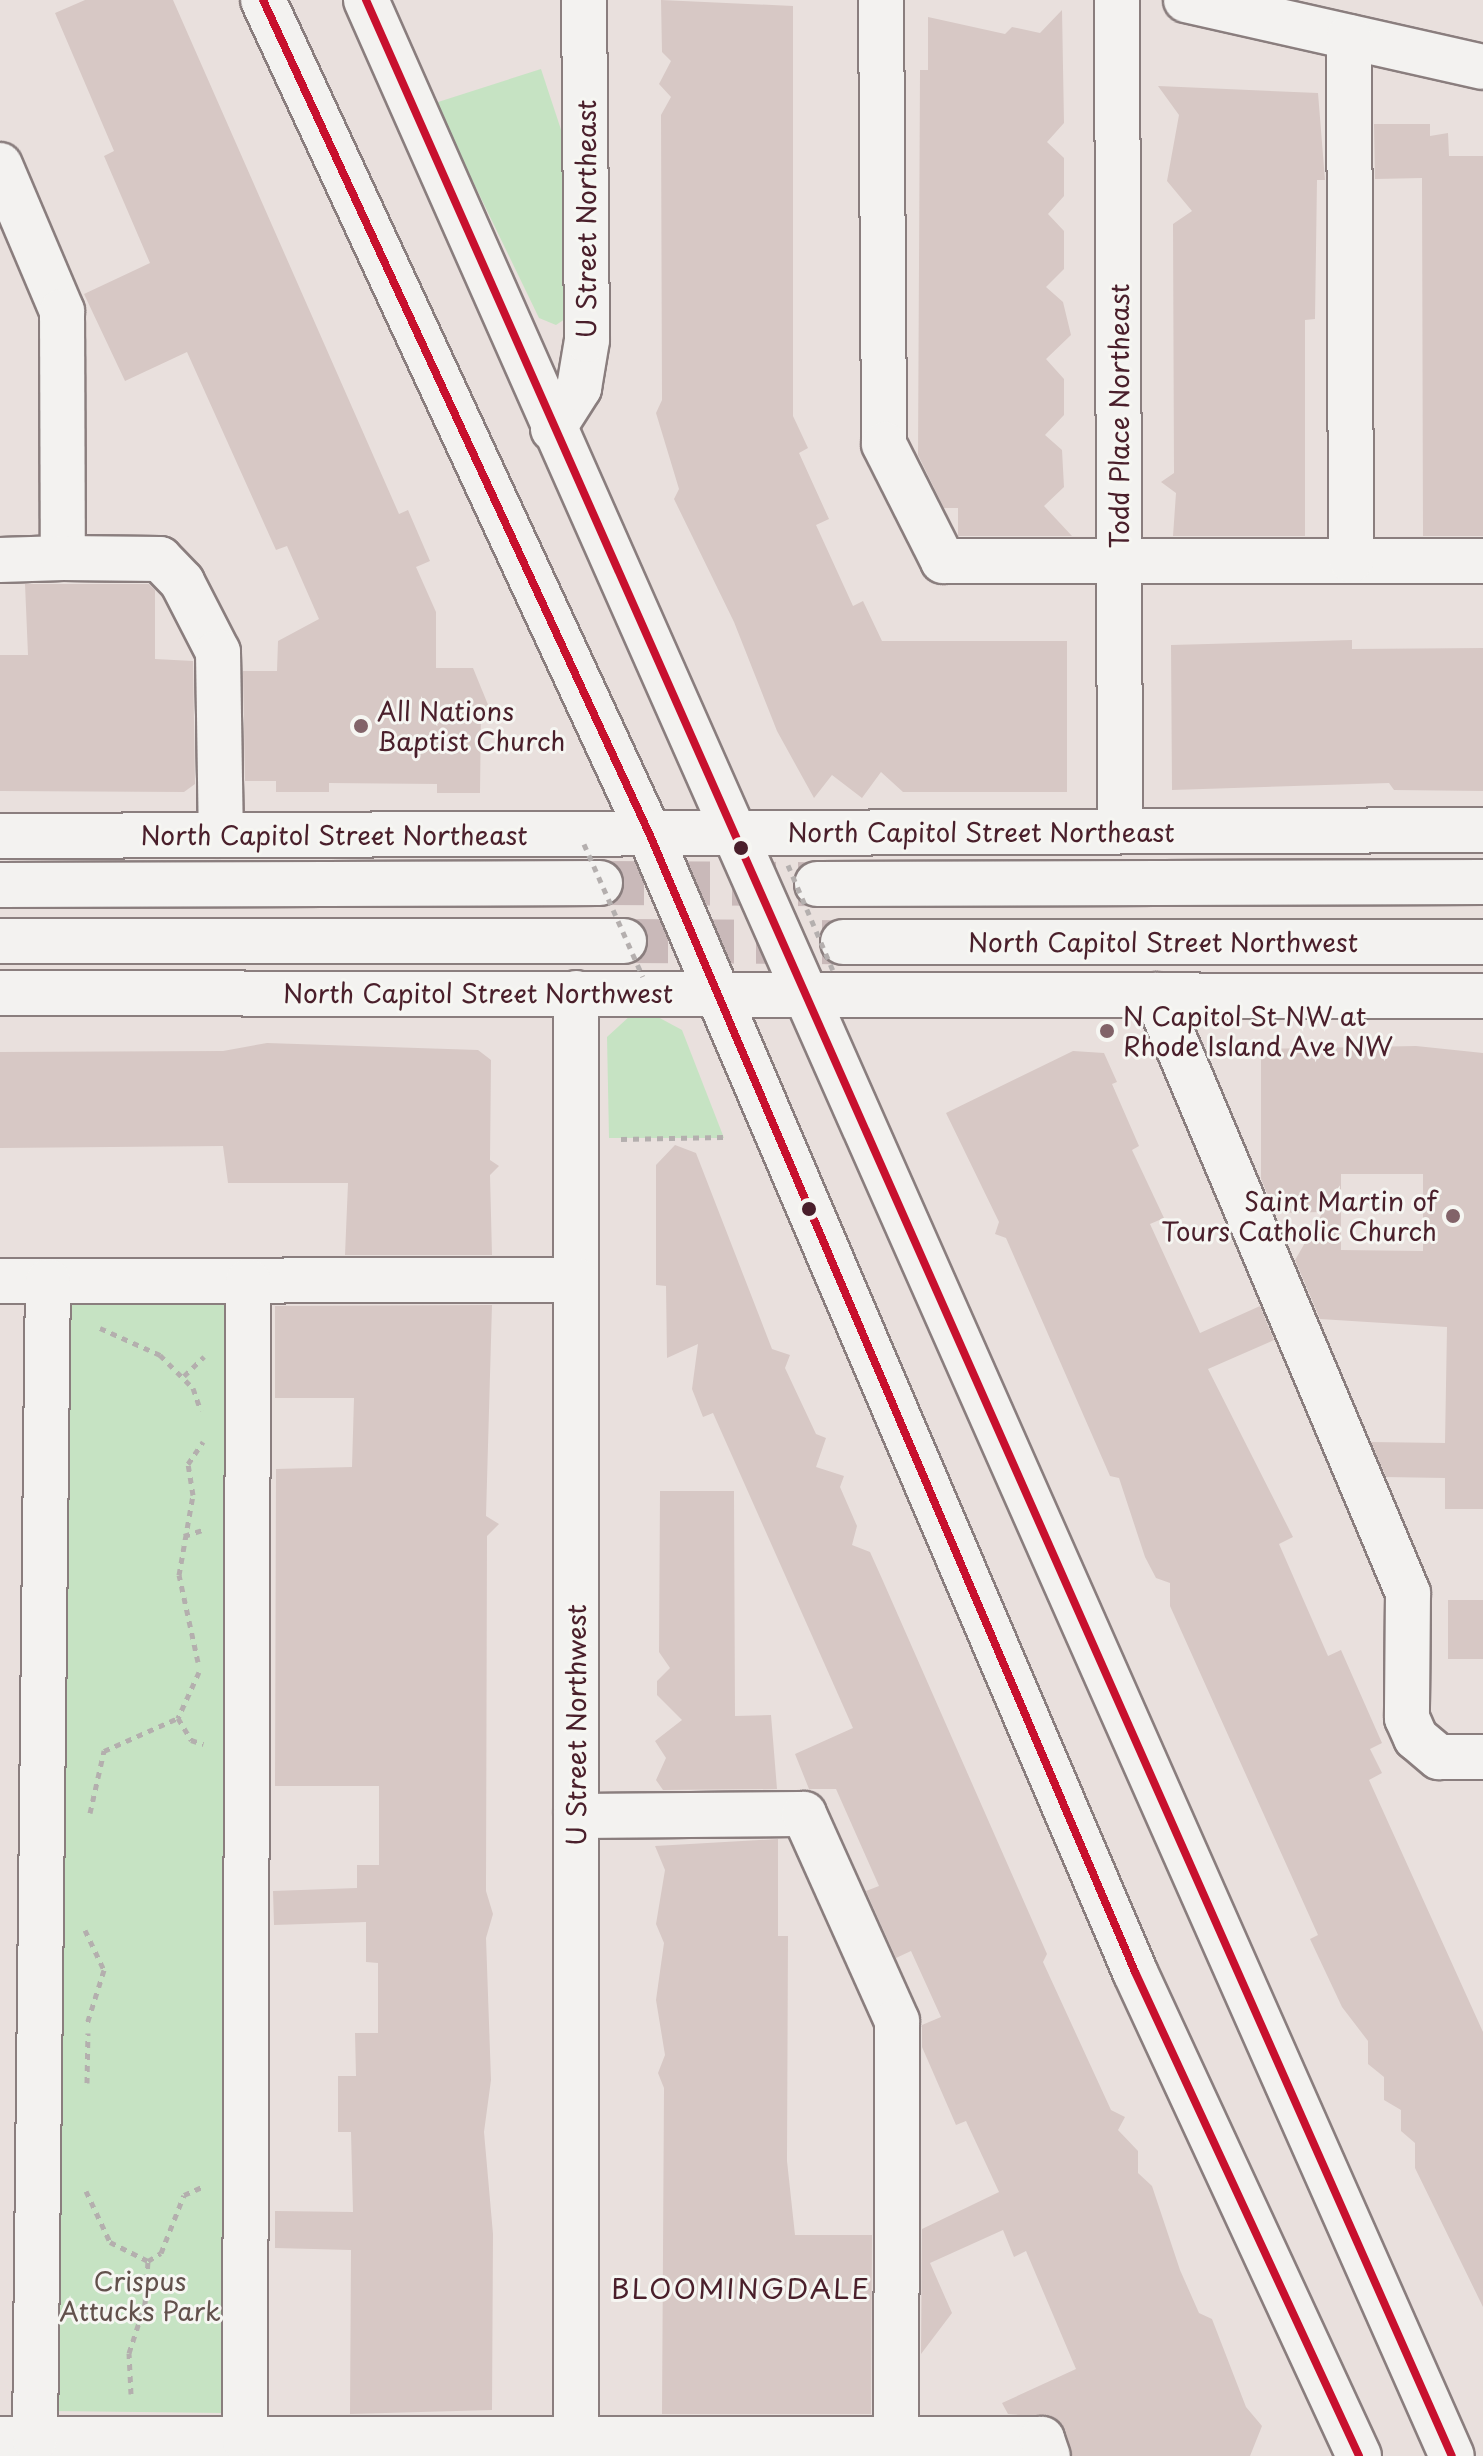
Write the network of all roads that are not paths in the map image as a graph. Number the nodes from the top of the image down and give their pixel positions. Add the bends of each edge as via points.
1 (263, 0) edge
2 (366, 0) edge
3 (584, 0) edge
4 (881, 0) edge
5 (1117, 0) edge
6 (1186, 0) edge
7 (1349, 37) junction
8 (1483, 67) edge
9 (0, 165) edge
10 (553, 429) junction
11 (63, 558) junction
12 (0, 560) edge
13 (1351, 560) junction
14 (1119, 561) junction
15 (1483, 561) edge
16 (1483, 830) edge
17 (1120, 831) junction
18 (649, 833) junction
19 (731, 833) junction
20 (221, 835) junction
21 (0, 836) edge
22 (592, 864) tunnel mouth
23 (802, 875) tunnel mouth
24 (1483, 882) edge
25 (0, 885) edge
26 (0, 941) edge
27 (1483, 942) edge
28 (634, 959) tunnel mouth
29 (829, 970) junction
30 (0, 993) edge
31 (576, 993) junction
32 (718, 994) junction
33 (1156, 995) junction
34 (1483, 996) edge
35 (576, 1280) junction
36 (0, 1281) edge
37 (48, 1281) junction
38 (248, 1281) junction
39 (1483, 1757) edge
40 (576, 1816) junction
41 (17, 2439) edge
42 (245, 2440) junction
43 (896, 2444) junction
44 (576, 2448) edge
45 (1048, 2456) edge
46 (1359, 2456) edge
47 (1452, 2456) edge

1 - 18 main road
2 - 10 main road
3 - 10 main road, U Street Northeast via 587,340 579,388
4 - 14 main road via 884,444 943,561
5 - 14 main road, Todd Place Northeast
6 - 7 main road
7 - 8 main road
7 - 13 main road
9 - 11 main road via 62,311
10 - 19 main road
11 - 12 main road
11 - 20 main road via 160,559 182,582 218,652
13 - 14 main road
13 - 15 main road
14 - 17 main road, Todd Place Northeast
16 - 17 main road, North Capitol Street Northeast
17 - 19 main road, North Capitol Street Northeast
18 - 19 main road, North Capitol Street Northeast
18 - 20 main road, North Capitol Street Northeast
18 - 32 main road
19 - 29 main road
20 - 21 main road, North Capitol Street Northeast
22 - 25 main road, North Capitol Street Northeast
23 - 24 main road, North Capitol Street Northeast
26 - 28 main road, North Capitol Street Northwest
27 - 29 main road, North Capitol Street Northwest
29 - 32 main road, North Capitol Street Northwest
29 - 33 main road, North Capitol Street Northwest
29 - 47 main road
30 - 31 main road, North Capitol Street Northwest
31 - 32 main road, North Capitol Street Northwest
31 - 35 main road, U Street Northwest
32 - 46 main road via 1135,1972
33 - 34 main road, North Capitol Street Northwest
33 - 39 main road via 1408,1593 1407,1718 1416,1738 1439,1757
35 - 38 main road
35 - 40 main road, U Street Northwest
36 - 37 main road
37 - 38 main road
37 - 41 main road
38 - 42 main road
40 - 43 main road via 804,1814 897,2021
40 - 44 main road, U Street Northwest
41 - 42 main road
42 - 44 main road
43 - 44 main road
43 - 45 main road via 1042,2439

